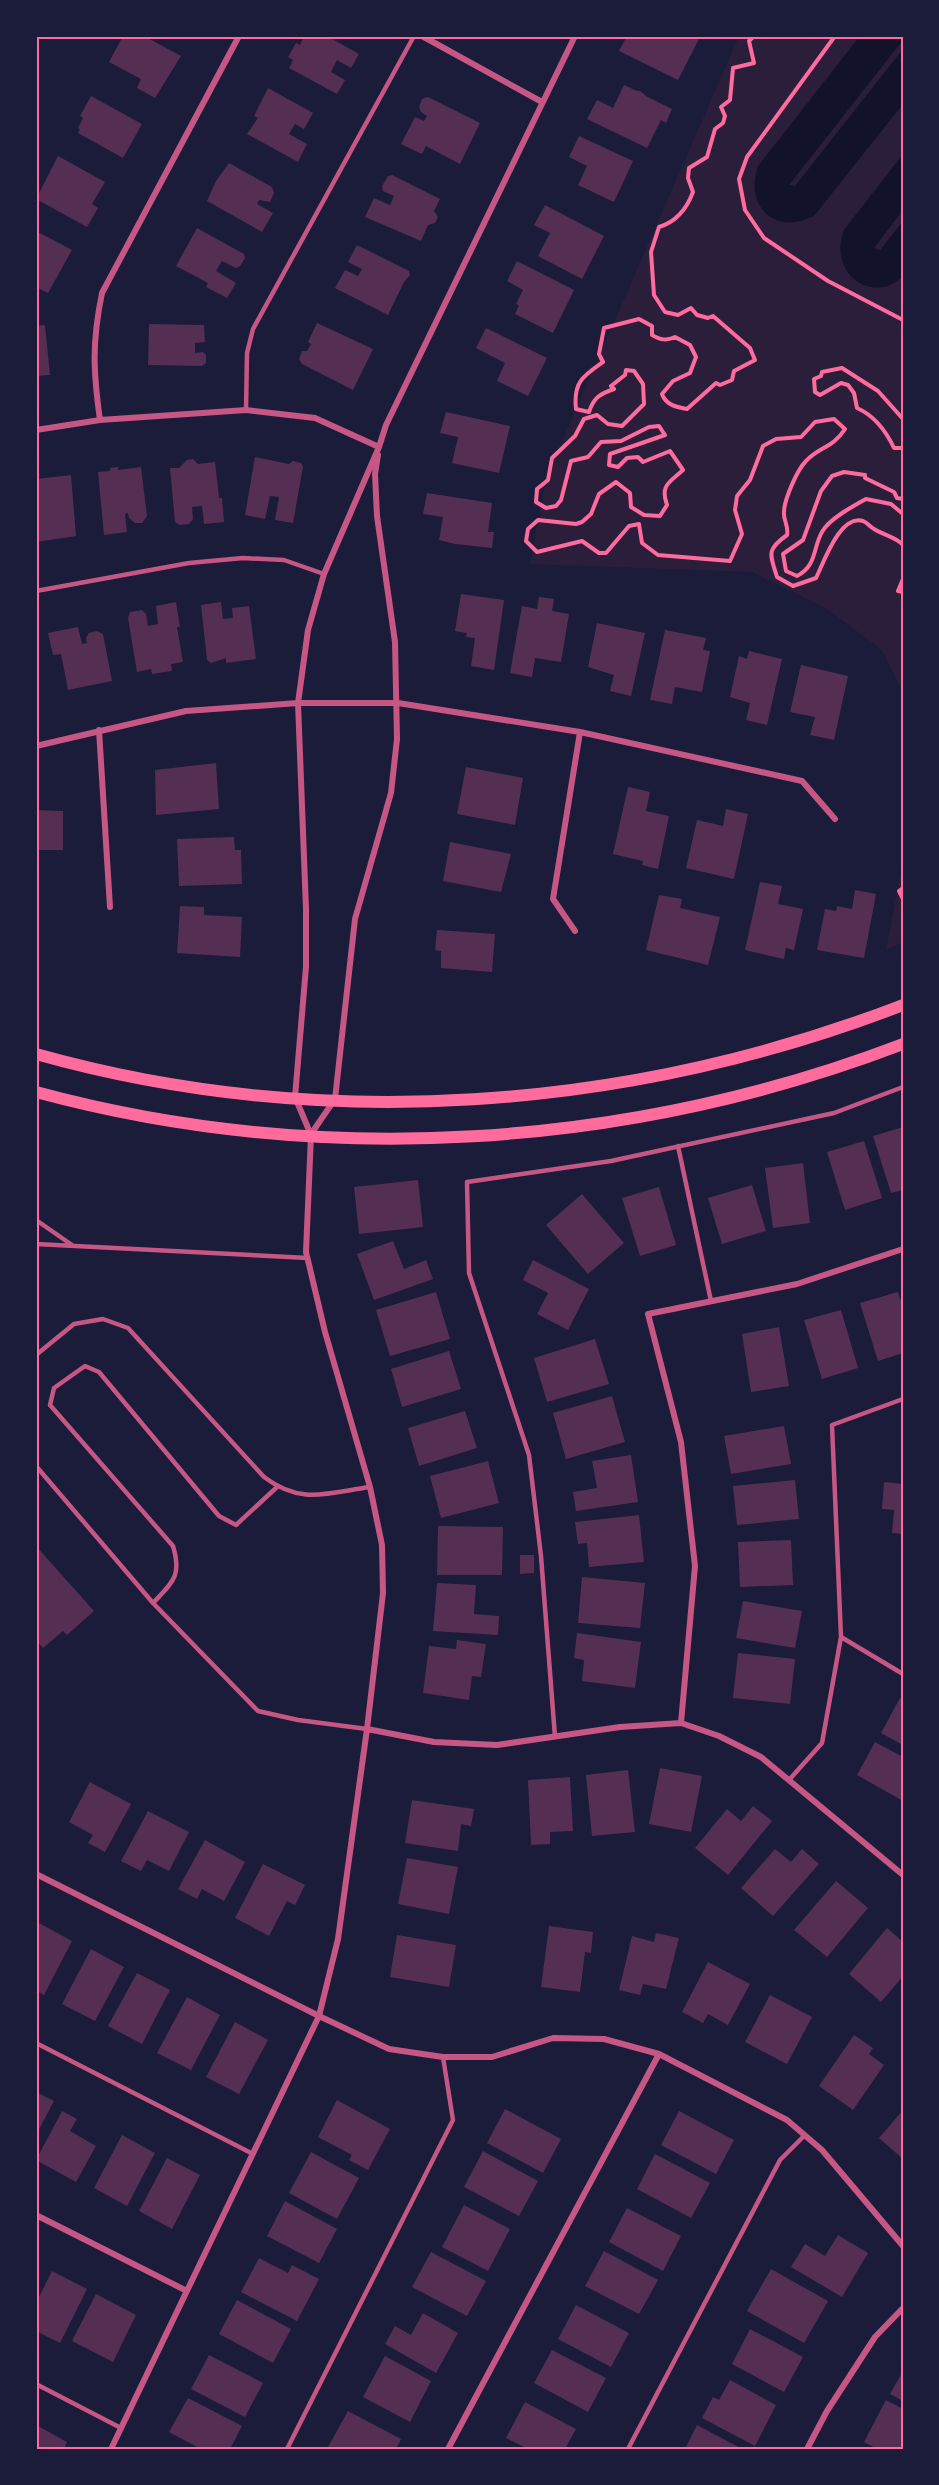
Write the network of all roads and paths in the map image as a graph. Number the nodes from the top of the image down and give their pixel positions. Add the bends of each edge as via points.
1 (239, 36) edge
2 (414, 36) edge
3 (422, 36) edge
4 (575, 36) edge
5 (754, 36) edge
6 (835, 36) edge
7 (542, 102) junction
8 (903, 320) edge
9 (246, 410) junction
10 (903, 419) edge
11 (100, 420) junction
12 (36, 430) edge
13 (379, 447) junction
14 (903, 448) edge
15 (903, 499) edge
16 (903, 514) edge
17 (903, 545) edge
18 (324, 574) junction
19 (903, 579) edge
20 (36, 591) edge
21 (903, 592) edge
22 (298, 703) junction
23 (398, 703) junction
24 (99, 730) junction
25 (580, 732) junction
26 (36, 746) edge
27 (835, 819) dead end
28 (903, 888) edge
29 (903, 898) edge
30 (110, 907) dead end
31 (575, 931) dead end
32 (903, 1005) edge
33 (903, 1044) edge
34 (36, 1054) edge
35 (903, 1088) edge
36 (36, 1092) edge
37 (295, 1097) junction
38 (335, 1099) junction
39 (311, 1135) junction
40 (678, 1146) junction
41 (36, 1220) edge
42 (36, 1244) edge
43 (72, 1245) junction
44 (903, 1249) edge
45 (308, 1258) junction
46 (711, 1301) junction
47 (36, 1355) edge
48 (903, 1400) edge
49 (36, 1466) edge
50 (277, 1487) junction
51 (370, 1487) junction
52 (153, 1603) junction
53 (841, 1637) junction
54 (903, 1674) edge
55 (681, 1723) junction
56 (367, 1729) junction
57 (555, 1737) junction
58 (789, 1779) junction
59 (36, 1874) edge
60 (903, 1875) edge
61 (319, 2016) junction
62 (36, 2043) edge
63 (659, 2054) junction
64 (443, 2057) junction
65 (805, 2135) junction
66 (253, 2154) junction
67 (36, 2215) edge
68 (903, 2246) edge
69 (187, 2291) junction
70 (903, 2308) edge
71 (36, 2384) edge
72 (121, 2428) junction
73 (111, 2449) edge
74 (287, 2449) edge
75 (448, 2449) edge
76 (628, 2449) edge
77 (807, 2449) edge

1 - 11 street via 102,293 94,333 93,374
2 - 9 lane via 253,328 247,353
3 - 7 street
4 - 7 street
5 - 17 path via 749,41 754,63 733,68 730,100 721,107 723,123 715,129 707,157 689,168 693,192 688,206 659,227 651,252 654,295 665,312 678,315 691,308 697,315 713,316 750,348 755,360 734,370 732,380 716,383 687,409 681,408 665,400 662,394 673,381 690,373 696,357 690,345 675,337 666,340 652,335 652,326 639,319 604,328 599,354 603,362 582,377 574,395 576,409 589,412 592,401 614,388 611,386 626,370 634,371 643,384 644,404 622,426 608,424 597,415 584,419 575,436 552,458 548,480 537,489 536,502 546,508 556,506 571,461 588,457 601,442 621,441 648,427 659,426 665,435 610,454 609,465 618,467 627,458 638,457 643,462 670,451 683,470 665,486 667,505 660,516 644,515 631,507 630,493 616,482 599,494 591,514 582,522 538,520 528,529 526,541 537,552 582,541 599,553 606,553 629,526 639,524 642,543 658,555 730,561 742,534 735,510 737,496 750,480 763,446 776,439 801,437 815,422 834,420 845,429 838,440 806,461 794,480 783,513 787,535 773,545 770,553 777,577 793,586 816,578 841,528 857,520
6 - 8 path via 747,157 739,179 745,210 764,238 828,281
7 - 13 street via 391,414
9 - 11 street
9 - 13 street via 315,418
10 - 14 path via 879,391 842,368 822,372 814,379 815,392 820,395 842,383 848,385 857,408 869,413 894,448
11 - 12 street
13 - 18 street
13 - 23 street via 375,474 377,516 395,642
15 - 16 path via 865,475 844,472 832,476 820,491 803,540 783,554 786,571 796,576 804,572 817,551 822,532 844,511 866,499 891,504
18 - 20 lane via 284,560 243,558 189,563
18 - 22 street via 308,630
19 - 21 path via 898,591
22 - 23 street
22 - 24 street via 186,711
22 - 37 street via 306,967
23 - 25 street
23 - 38 street via 391,793 355,919
24 - 26 street
24 - 30 street
25 - 27 street via 802,781
25 - 31 street via 553,899
28 - 29 path via 898,891
32 - 38 main road via 795,1042 643,1079 482,1100
33 - 39 main road via 772,1087 579,1127 433,1137
34 - 37 main road via 158,1081
35 - 40 lane via 834,1113
36 - 39 main road via 157,1118
37 - 38 main road
37 - 39 street
38 - 39 street
39 - 45 street
40 - 46 lane
40 - 57 lane via 611,1161 467,1182 470,1273 529,1455
41 - 43 lane
42 - 43 lane
43 - 45 lane
44 - 46 street via 796,1284
45 - 51 street
46 - 55 street via 648,1314 681,1442 694,1566
47 - 50 lane via 74,1324 103,1319 128,1329
48 - 53 lane via 832,1425
49 - 52 lane
50 - 51 lane via 305,1497
50 - 52 lane via 236,1525 219,1516 99,1372 85,1366 54,1388 50,1405 172,1546 178,1563 174,1581
51 - 56 street via 382,1545 383,1593
52 - 56 lane via 258,1711
53 - 54 lane
53 - 58 lane via 822,1743
55 - 57 street
55 - 58 street via 761,1756
56 - 57 street via 434,1742 497,1745
56 - 61 street via 338,1939
58 - 60 street
59 - 61 street
61 - 64 street via 389,2049
61 - 66 street
62 - 66 lane
63 - 64 street via 604,2039 554,2038 492,2057
63 - 65 street via 787,2120
63 - 75 street
64 - 74 lane via 453,2120
65 - 68 street
65 - 76 lane via 780,2160
66 - 69 street
67 - 69 street
69 - 72 street
70 - 77 street via 875,2337
71 - 72 lane
72 - 73 street

